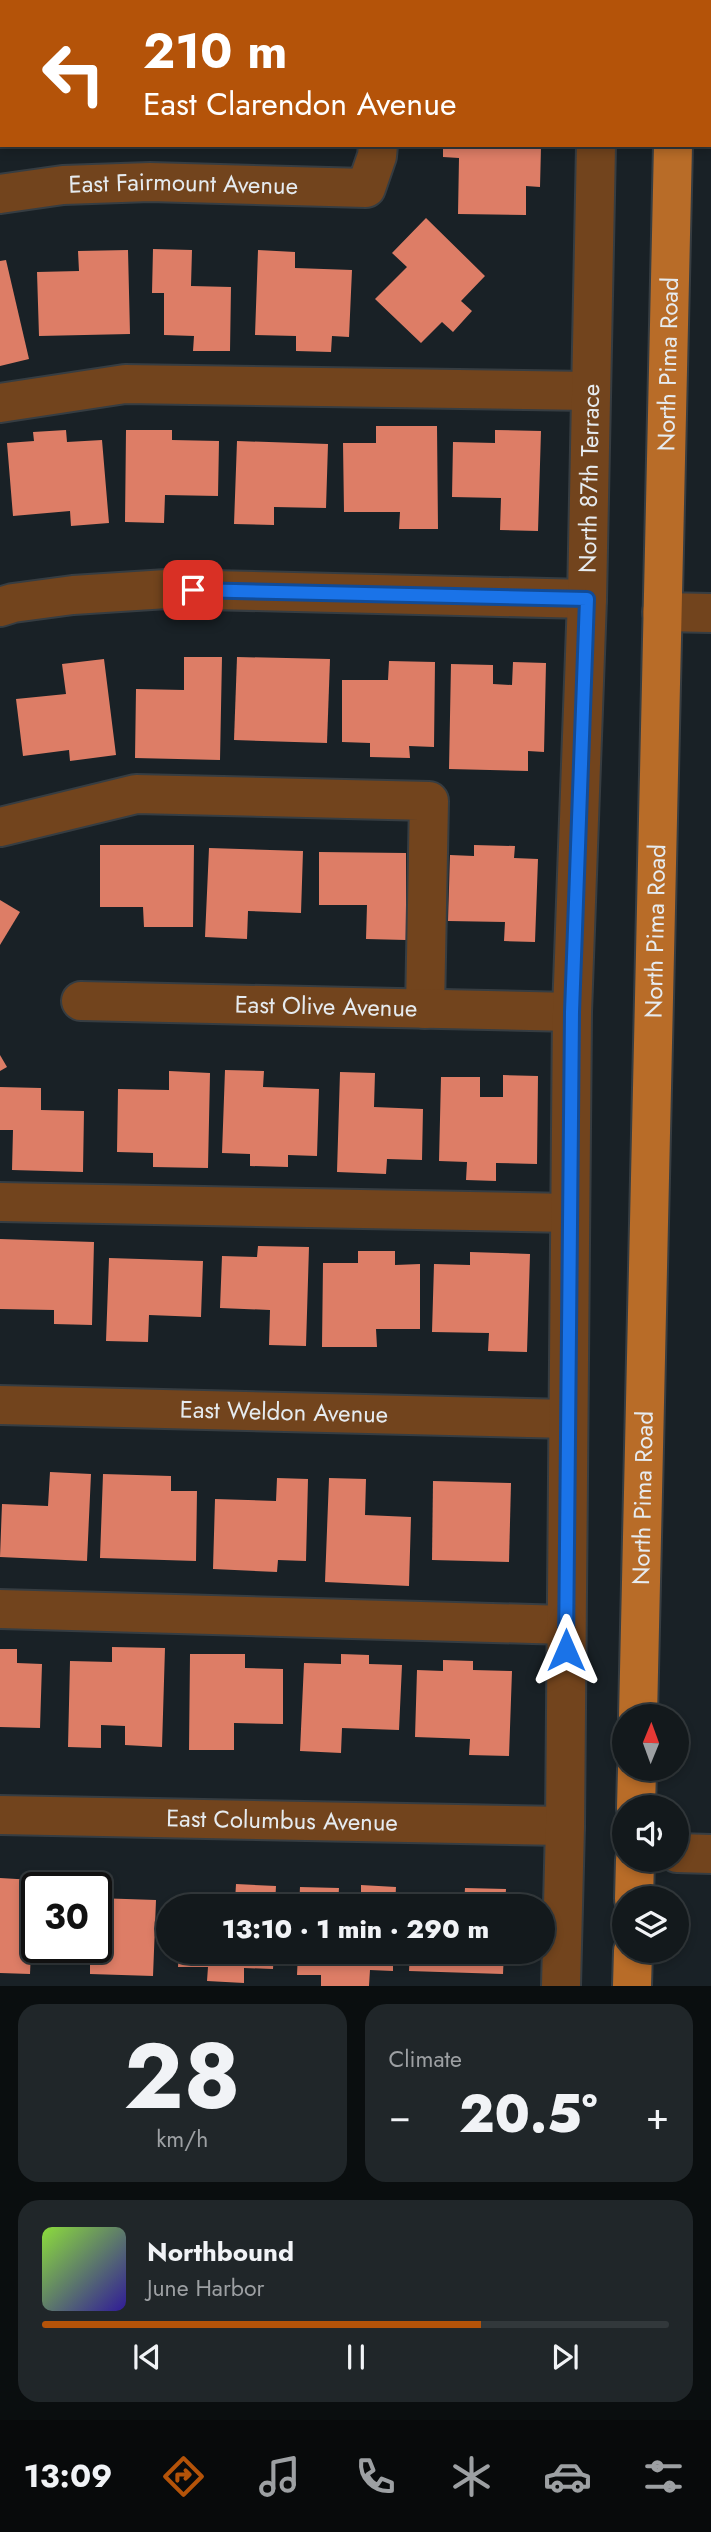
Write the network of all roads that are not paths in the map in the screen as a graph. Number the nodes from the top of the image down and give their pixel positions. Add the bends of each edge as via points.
1 (377, 147) edge
2 (596, 147) edge
3 (673, 147) edge
4 (0, 194) edge
5 (590, 391) junction
6 (0, 403) edge
7 (587, 599) junction
8 (0, 607) edge
9 (662, 612) junction
10 (711, 613) edge
11 (0, 827) edge
12 (81, 1001) dead end
13 (425, 1009) junction
14 (572, 1012) junction
15 (0, 1202) edge
16 (570, 1213) junction
17 (0, 1405) edge
18 (568, 1419) junction
19 (0, 1609) edge
20 (566, 1625) junction
21 (638, 1704) edge
22 (0, 1815) edge
23 (565, 1826) junction
24 (689, 1853) edge
25 (711, 1854) edge
26 (633, 1963) edge
27 (561, 1986) edge
28 (632, 1986) edge

1 - 4 street, East Fairmount Avenue via 366,188 150,182 63,185
2 - 5 street, North 87th Terrace
3 - 9 main road, North Pima Road
5 - 6 street via 125,384
5 - 7 street, North 87th Terrace
7 - 8 street via 167,589 73,595
7 - 14 street, North 87th Terrace
9 - 10 street
9 - 21 main road, North Pima Road
11 - 13 street via 136,794 429,801
12 - 13 street, East Olive Avenue
13 - 14 street, East Olive Avenue
14 - 16 street, North 87th Terrace
15 - 16 street
16 - 18 street, North 87th Terrace
17 - 18 street, East Weldon Avenue
18 - 20 street, North 87th Terrace
19 - 20 street
20 - 23 street, North 87th Terrace
22 - 23 street, East Columbus Avenue
23 - 27 street, North 87th Terrace
24 - 25 street
26 - 28 main road

